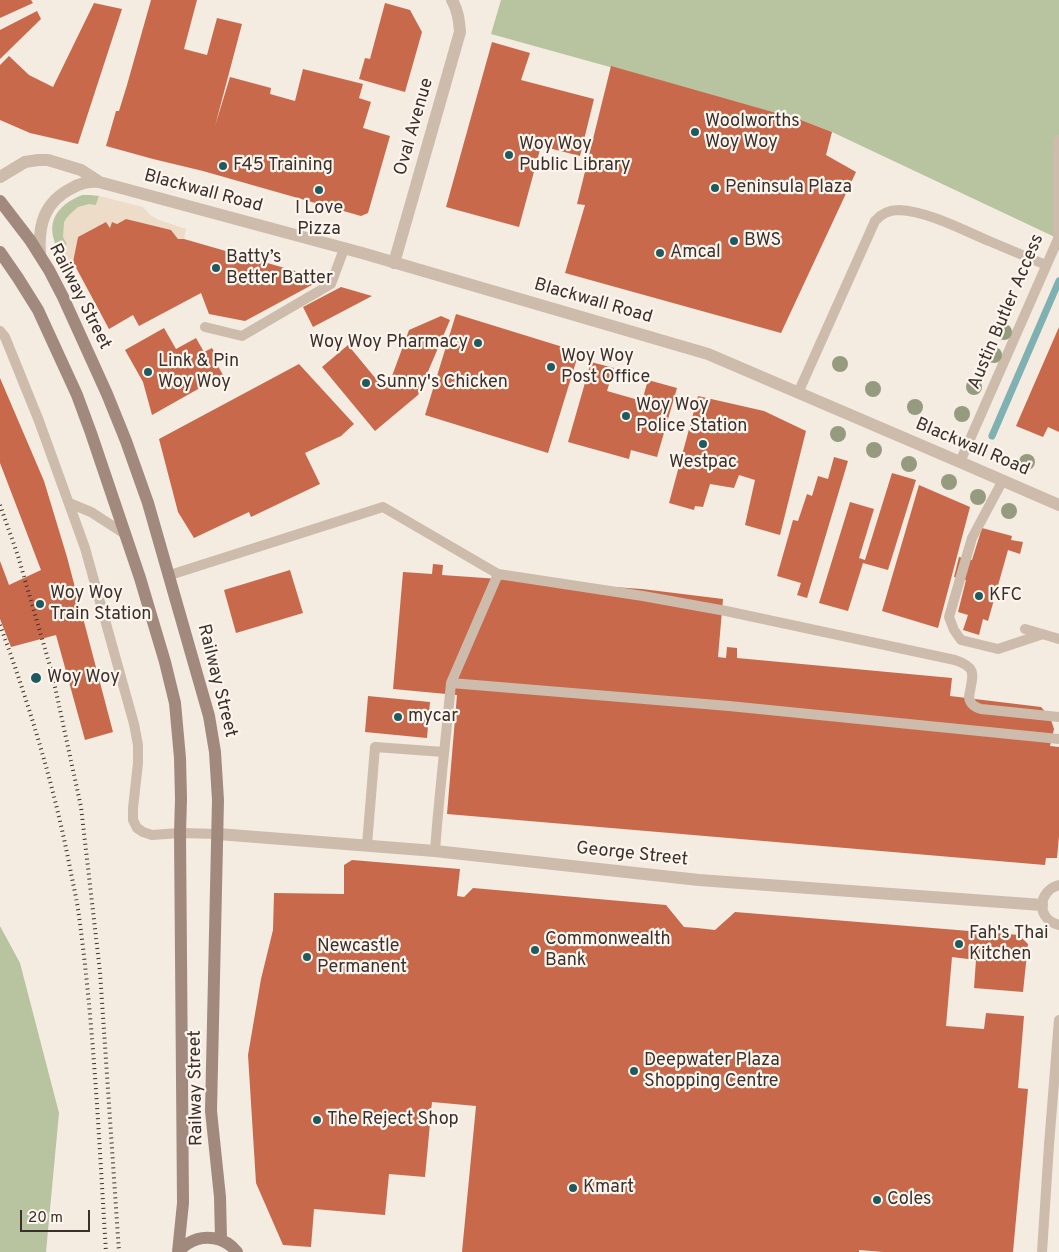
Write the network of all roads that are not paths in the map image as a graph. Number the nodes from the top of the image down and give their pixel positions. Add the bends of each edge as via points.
1 (452, 0) edge
2 (1059, 140) edge
3 (0, 177) edge
4 (99, 182) junction
5 (0, 201) edge
6 (344, 249) junction
7 (0, 252) edge
8 (40, 254) junction
9 (394, 263) junction
10 (1046, 265) junction
11 (204, 326) dead end
12 (0, 331) edge
13 (798, 393) junction
14 (960, 462) junction
15 (1003, 480) junction
16 (69, 503) junction
17 (1059, 505) edge
18 (125, 534) junction
19 (498, 574) junction
20 (170, 575) junction
21 (1025, 629) dead end
22 (1043, 634) junction
23 (1059, 639) edge
24 (451, 682) junction
25 (1059, 717) edge
26 (1059, 739) edge
27 (444, 752) junction
28 (180, 833) junction
29 (218, 834) junction
30 (367, 845) junction
31 (435, 850) junction
32 (1059, 885) edge
33 (1042, 905) junction
34 (1059, 925) edge
35 (1059, 1020) edge
36 (221, 1239) junction
37 (179, 1252) edge
38 (238, 1252) edge
39 (1042, 1252) edge

1 - 9 street, Oval Avenue via 460,20 460,32
2 - 10 lane, Austin Butler Access via 1058,239
3 - 4 street, Blackwall Road via 25,162 48,160 81,170
4 - 6 street, Blackwall Road
4 - 8 street, Blackwall Road via 89,181 76,186 53,201 43,218
5 - 8 main road, Railway Street
6 - 9 street, Blackwall Road
6 - 11 lane via 332,284 242,336
7 - 18 main road, Railway Street via 32,298 77,395
8 - 20 main road, Railway Street via 63,297 123,433
9 - 13 street, Blackwall Road via 708,354
10 - 13 lane via 947,222 914,212 897,210 882,214 875,221
10 - 14 lane, Austin Butler Access
12 - 16 lane via 39,421
13 - 14 street, Blackwall Road
14 - 15 street, Blackwall Road
15 - 17 street, Blackwall Road
15 - 22 lane via 972,538 949,617 961,640 998,649
16 - 18 lane via 91,512
16 - 28 lane via 85,548 134,724 138,763 133,820 137,828 152,835
18 - 28 main road, Railway Street via 175,703 180,758
19 - 20 lane via 383,507
19 - 24 lane
19 - 25 lane via 726,611 955,660 971,669 969,697 974,706
20 - 29 main road, Railway Street via 209,716 215,752
21 - 22 lane
22 - 23 lane
24 - 26 lane
24 - 27 lane
27 - 30 lane via 376,747
27 - 31 lane
28 - 29 lane
28 - 37 main road, Railway Street via 183,1203
29 - 30 street, George Street
29 - 36 main road, Railway Street via 211,1111
30 - 31 street, George Street
31 - 33 street, George Street via 699,880
32 - 33 lane via 1048,891
33 - 34 lane via 1050,921
35 - 39 lane
36 - 37 main road via 198,1239
36 - 38 main road

